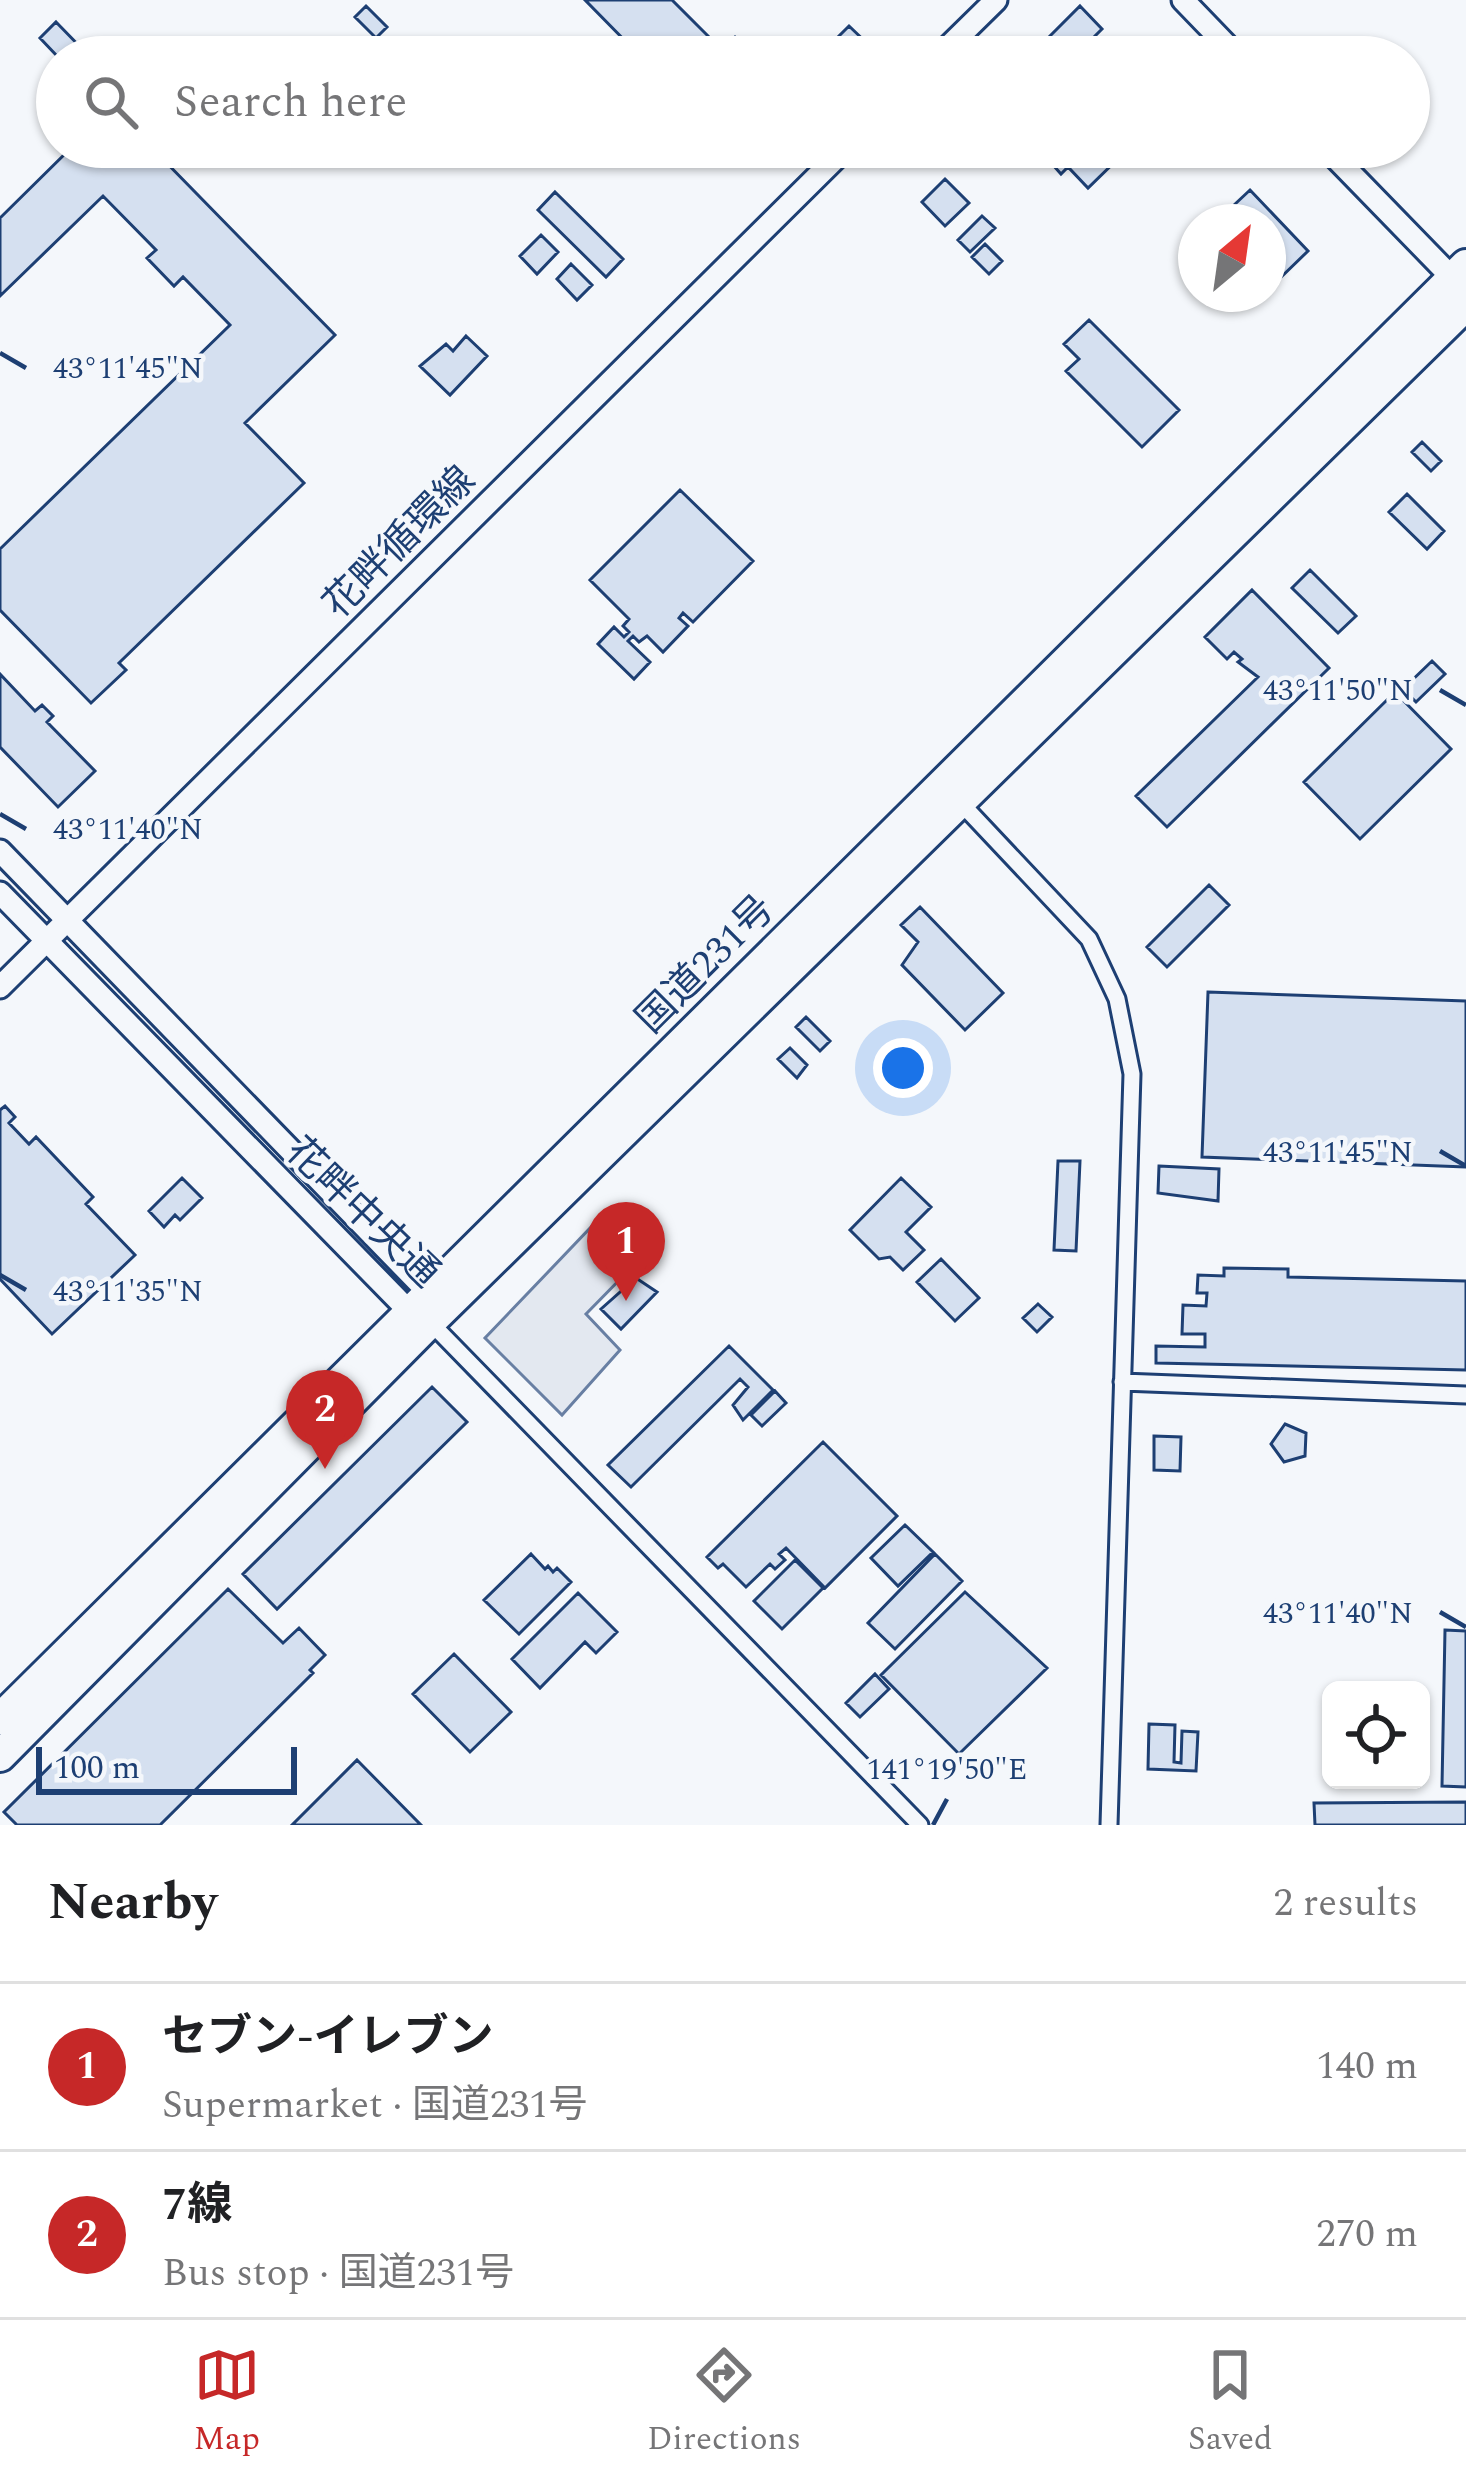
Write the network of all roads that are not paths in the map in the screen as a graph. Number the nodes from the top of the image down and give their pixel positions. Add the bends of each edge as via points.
1 (996, 0) edge
2 (1183, 0) edge
3 (959, 36) edge
4 (1218, 36) edge
5 (827, 168) edge
6 (1346, 168) edge
7 (1463, 285) edge
8 (951, 793) junction
9 (0, 851) edge
10 (0, 893) edge
11 (68, 920) junction
12 (47, 941) junction
13 (0, 987) edge
14 (422, 1308) junction
15 (1122, 1382) junction
16 (1466, 1395) edge
17 (0, 1719) edge
18 (0, 1756) edge
19 (920, 1825) edge
20 (1109, 1825) edge

1 - 3 street
2 - 4 street
5 - 11 street, 花畔循環線
6 - 7 street
7 - 8 highway, 国道231号
8 - 14 highway, 国道231号
8 - 15 street via 1089,939 1117,999 1132,1074
9 - 11 street, 花畔中央通
10 - 12 street, 花畔中央通
11 - 12 street, 花畔循環線
11 - 14 street, 花畔中央通
12 - 13 street, 花畔循環線
12 - 14 street, 花畔中央通
14 - 17 highway, 国道231号
14 - 18 highway, 国道231号
14 - 19 street
15 - 16 street
15 - 20 street

